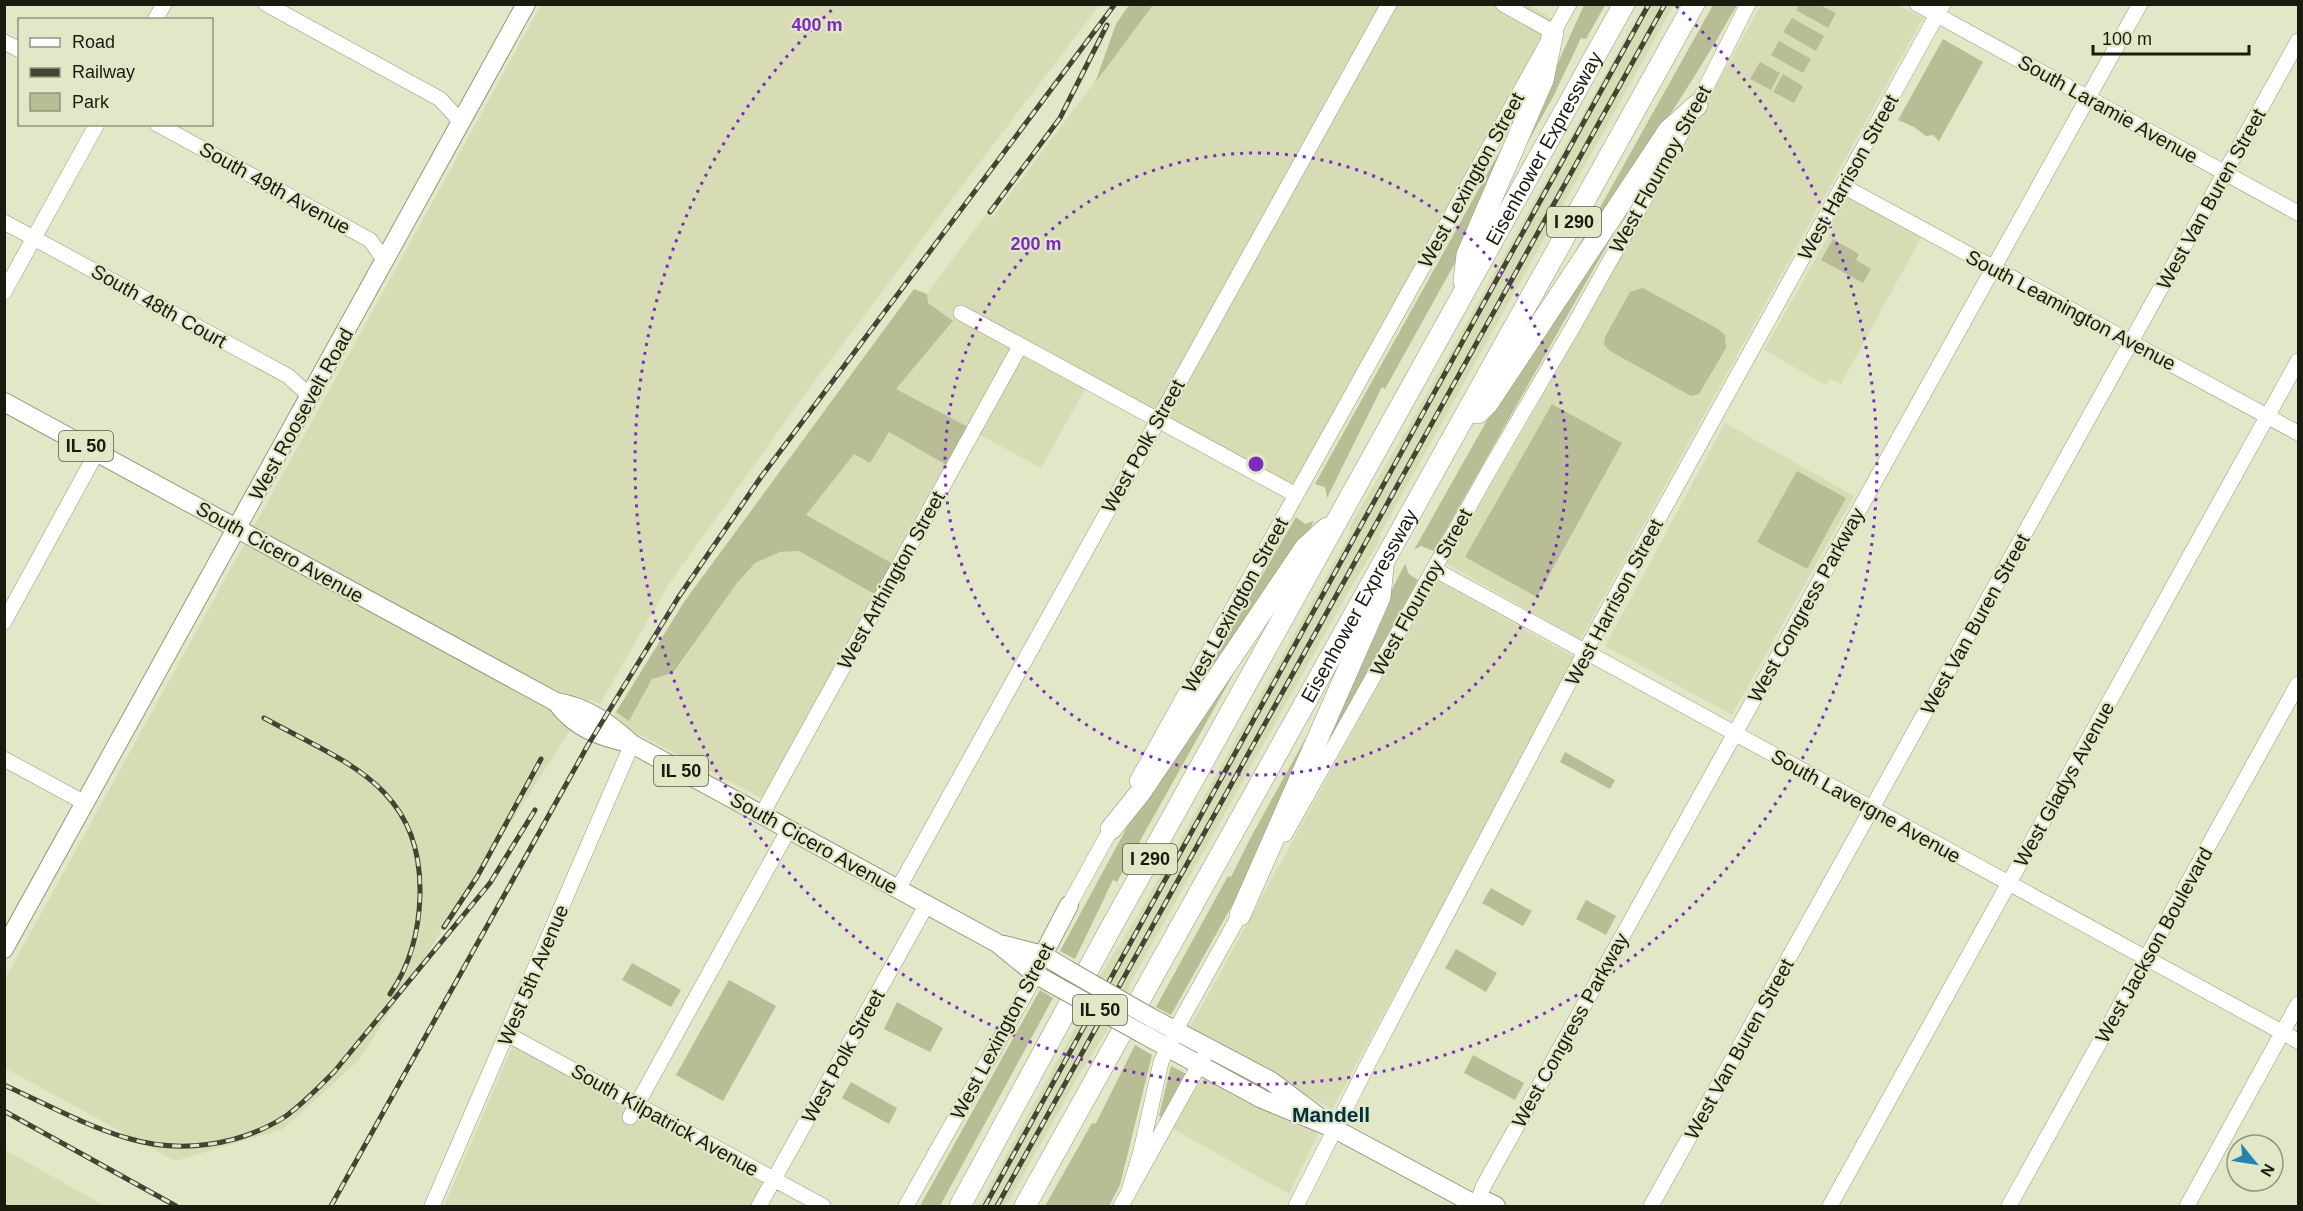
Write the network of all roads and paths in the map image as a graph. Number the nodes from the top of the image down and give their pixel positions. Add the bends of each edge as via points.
1 (164, 4) edge
2 (266, 4) edge
3 (526, 4) edge
4 (1389, 4) edge
5 (1503, 4) edge
6 (1569, 4) edge
7 (1624, 4) edge
8 (1694, 4) edge
9 (1748, 4) edge
10 (1917, 4) edge
11 (2139, 4) edge
12 (1940, 10) edge
13 (156, 18) edge
14 (1553, 32) junction
15 (2298, 41) edge
16 (4, 42) edge
17 (18, 49) edge
18 (2088, 98) junction
19 (1697, 105) junction
20 (461, 122) junction
21 (96, 126) edge
22 (161, 126) edge
23 (2225, 173) junction
24 (1843, 186) junction
25 (2298, 213) edge
26 (4, 222) edge
27 (35, 238) junction
28 (385, 261) junction
29 (1993, 268) junction
30 (4, 292) edge
31 (1462, 296) junction
32 (961, 313) dead end
33 (2131, 343) junction
34 (1020, 346) junction
35 (2298, 361) edge
36 (310, 396) junction
37 (4, 402) edge
38 (2268, 417) junction
39 (1158, 420) junction
40 (2298, 433) edge
41 (1452, 438) junction
42 (97, 452) junction
43 (1296, 495) junction
44 (1342, 513) junction
45 (237, 529) junction
46 (1383, 561) junction
47 (1434, 569) junction
48 (4, 622) edge
49 (1586, 653) junction
50 (2298, 684) edge
51 (1734, 734) junction
52 (632, 744) junction
53 (4, 759) edge
54 (85, 803) junction
55 (1872, 809) junction
56 (762, 814) junction
57 (789, 829) junction
58 (1111, 829) junction
59 (2009, 884) junction
60 (898, 889) junction
61 (927, 904) junction
62 (1069, 905) joint
63 (1240, 915) junction
64 (997, 943) junction
65 (4, 949) edge
66 (1043, 955) junction
67 (2146, 958) junction
68 (1035, 974) junction
69 (2298, 1004) edge
70 (1146, 1025) junction
71 (2283, 1032) junction
72 (507, 1034) junction
73 (1171, 1040) junction
74 (2298, 1041) edge
75 (1208, 1049) junction
76 (1198, 1066) junction
77 (633, 1111) junction
78 (1335, 1128) junction
79 (774, 1180) junction
80 (1124, 1200) edge
81 (432, 1206) edge
82 (759, 1206) edge
83 (823, 1206) edge
84 (906, 1206) edge
85 (960, 1206) edge
86 (1025, 1206) edge
87 (1296, 1206) edge
88 (1477, 1206) edge
89 (1496, 1206) edge
90 (1651, 1206) edge
91 (1830, 1206) edge
92 (2009, 1206) edge
93 (2187, 1206) edge

1 - 13 street
2 - 20 street via 440,99
3 - 20 main road, West Roosevelt Road
4 - 39 street, West Polk Street
5 - 14 street
6 - 14 street, West Lexington Street
7 - 31 highway, Eisenhower Expressway / I 290
8 - 41 highway, Eisenhower Expressway / I 290
9 - 19 street, West Flournoy Street
10 - 12 street, South Laramie Avenue
11 - 18 street, West Congress Parkway
12 - 18 street, South Laramie Avenue
12 - 24 street, West Harrison Street
14 - 31 highway via 1543,80 1467,255
14 - 43 street, West Lexington Street
15 - 23 street, West Van Buren Street
16 - 17 street
18 - 23 street, South Laramie Avenue
18 - 29 street, West Congress Parkway
19 - 41 highway via 1669,130 1488,403
19 - 47 street, West Flournoy Street
20 - 28 main road, West Roosevelt Road
21 - 27 street
22 - 28 street, South 49th Avenue via 370,240
23 - 25 street, South Laramie Avenue
23 - 33 street, West Van Buren Street
24 - 29 street, South Leamington Avenue
24 - 49 street, West Harrison Street
26 - 27 street, South 48th Court
27 - 30 street
27 - 36 street, South 48th Court via 288,376
28 - 36 main road, West Roosevelt Road
29 - 33 street, South Leamington Avenue
29 - 51 street, West Congress Parkway
31 - 44 highway, Eisenhower Expressway / I 290
32 - 34 street
33 - 38 street, South Leamington Avenue
33 - 55 street, West Van Buren Street
34 - 39 street
34 - 56 street, West Arthington Street
35 - 38 street, West Gladys Avenue
36 - 45 main road, West Roosevelt Road
37 - 42 main road, South Cicero Avenue / IL 50
38 - 40 street, South Leamington Avenue
38 - 59 street, West Gladys Avenue
39 - 43 street
39 - 60 street, West Polk Street
41 - 46 highway, Eisenhower Expressway / I 290
42 - 45 main road, South Cicero Avenue / IL 50
42 - 48 street
43 - 58 street, West Lexington Street
44 - 58 highway via 1305,548 1140,793
44 - 85 highway, Eisenhower Expressway / I 290
45 - 52 main road, South Cicero Avenue / IL 50 via 556,702 568,718 593,732
45 - 54 main road, West Roosevelt Road
46 - 63 highway via 1380,597
46 - 86 highway, Eisenhower Expressway / I 290
47 - 49 street, South Lavergne Avenue
47 - 63 street, West Flournoy Street
49 - 51 street, South Lavergne Avenue
49 - 78 street, West Harrison Street
50 - 67 street, West Jackson Boulevard
51 - 55 street, South Lavergne Avenue
51 - 88 street, West Congress Parkway via 1483,1187
52 - 56 main road, South Cicero Avenue / IL 50
52 - 72 street, West 5th Avenue
53 - 54 street
54 - 65 main road, West Roosevelt Road
55 - 59 street, South Lavergne Avenue
55 - 90 street, West Van Buren Street
56 - 57 main road, South Cicero Avenue / IL 50
57 - 60 main road, South Cicero Avenue / IL 50
57 - 77 street
58 - 62 street, West Lexington Street
59 - 67 street, South Lavergne Avenue
59 - 91 street, West Gladys Avenue
60 - 61 main road, South Cicero Avenue / IL 50
61 - 64 main road, South Cicero Avenue / IL 50
61 - 79 street, West Polk Street
62 - 66 main road, West Lexington Street
63 - 73 street, West Flournoy Street
64 - 66 main road, South Cicero Avenue / IL 50
64 - 68 main road, South Cicero Avenue / IL 50
66 - 68 street, West Lexington Street
66 - 70 main road, South Cicero Avenue / IL 50, bridge
67 - 71 street, South Lavergne Avenue
67 - 92 street, West Jackson Boulevard
68 - 70 main road, South Cicero Avenue / IL 50, bridge
68 - 84 street, West Lexington Street
69 - 71 street
70 - 73 main road, South Cicero Avenue / IL 50
71 - 74 street, South Lavergne Avenue
71 - 93 street
72 - 77 street, South Kilpatrick Avenue
72 - 81 street, West 5th Avenue
73 - 75 main road, South Cicero Avenue / IL 50
73 - 76 main road, South Cicero Avenue / IL 50
73 - 80 street, West Flournoy Street via 1161,1062 1141,1150
75 - 76 street, West Flournoy Street
75 - 78 main road, South Cicero Avenue / IL 50 via 1271,1081
76 - 78 main road, South Cicero Avenue / IL 50 via 1271,1103
76 - 80 street, West Flournoy Street
77 - 79 street, South Kilpatrick Avenue
78 - 87 street, West Harrison Street
78 - 88 main road, South Cicero Avenue / IL 50
79 - 82 street, West Polk Street
79 - 83 street, South Kilpatrick Avenue
88 - 89 main road, South Cicero Avenue / IL 50 via 1488,1202

